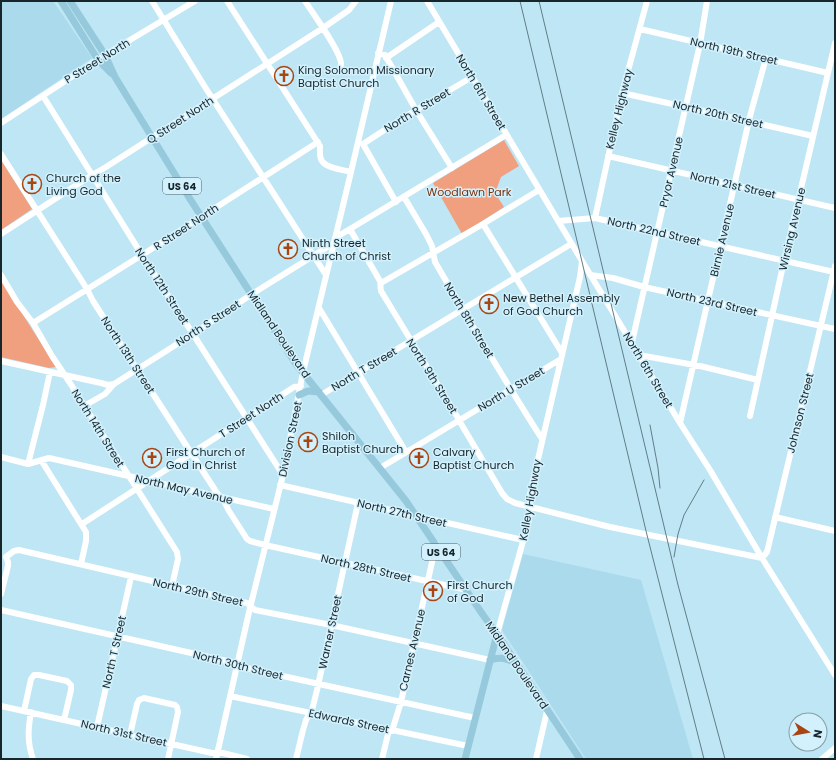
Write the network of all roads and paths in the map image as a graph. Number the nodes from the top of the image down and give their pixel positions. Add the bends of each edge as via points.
1 (61, 1) edge
2 (70, 1) edge
3 (152, 1) edge
4 (195, 1) edge
5 (227, 1) edge
6 (305, 1) edge
7 (356, 1) edge
8 (391, 1) edge
9 (427, 1) edge
10 (647, 1) edge
11 (707, 1) edge
12 (163, 20) junction
13 (439, 22) junction
14 (322, 28) junction
15 (640, 29) junction
16 (835, 43) edge
17 (700, 44) junction
18 (378, 53) junction
19 (105, 55) junction
20 (386, 58) junction
21 (766, 58) junction
22 (98, 60) junction
23 (267, 63) junction
24 (339, 72) dead end
25 (828, 73) junction
26 (115, 77) junction
27 (472, 77) junction
28 (622, 93) junction
29 (43, 96) junction
30 (213, 99) junction
31 (686, 107) junction
32 (416, 110) junction
33 (749, 122) junction
34 (1, 124) edge
35 (506, 135) junction
36 (813, 136) junction
37 (152, 138) junction
38 (318, 142) junction
39 (360, 143) junction
40 (1, 154) edge
41 (608, 156) junction
42 (452, 168) junction
43 (671, 170) junction
44 (351, 172) junction
45 (92, 175) junction
46 (263, 178) junction
47 (735, 185) junction
48 (539, 190) junction
49 (404, 197) junction
50 (798, 200) junction
51 (396, 202) junction
52 (835, 208) edge
53 (37, 210) junction
54 (202, 216) junction
55 (593, 218) junction
56 (558, 221) junction
57 (483, 224) junction
58 (350, 230) junction
59 (657, 232) junction
60 (1, 234) edge
61 (335, 240) junction
62 (571, 244) junction
63 (720, 247) junction
64 (433, 252) junction
65 (142, 255) junction
66 (313, 256) junction
67 (784, 261) junction
68 (582, 262) junction
69 (834, 269) edge
70 (590, 274) junction
71 (1, 275) edge
72 (326, 275) junction
73 (516, 277) junction
74 (381, 283) junction
75 (644, 287) junction
76 (87, 288) junction
77 (252, 294) junction
78 (708, 301) junction
79 (319, 308) junction
80 (463, 309) junction
81 (772, 316) junction
82 (32, 323) junction
83 (821, 326) junction
84 (835, 329) edge
85 (193, 334) junction
86 (411, 340) junction
87 (632, 342) junction
88 (639, 355) junction
89 (561, 356) junction
90 (1, 361) edge
91 (693, 365) junction
92 (137, 369) junction
93 (50, 372) junction
94 (303, 372) junction
95 (358, 372) junction
96 (65, 375) junction
97 (758, 380) junction
98 (114, 384) junction
99 (301, 386) junction
100 (511, 389) junction
101 (320, 393) junction
102 (299, 395) junction
103 (84, 406) junction
104 (750, 416) dead end
105 (247, 418) junction
106 (459, 420) junction
107 (680, 423) junction
108 (542, 439) junction
109 (406, 452) junction
110 (192, 454) junction
111 (1, 458) edge
112 (41, 460) junction
113 (28, 464) junction
114 (380, 468) junction
115 (283, 475) junction
116 (129, 476) junction
117 (149, 481) junction
118 (280, 485) junction
119 (137, 489) junction
120 (220, 497) junction
121 (358, 503) junction
122 (530, 507) junction
123 (274, 509) junction
124 (417, 516) junction
125 (775, 517) junction
126 (82, 524) junction
127 (835, 531) edge
128 (523, 540) junction
129 (436, 544) junction
130 (265, 545) junction
131 (3, 555) edge
132 (762, 558) junction
133 (81, 564) junction
134 (345, 564) junction
135 (131, 576) junction
136 (427, 582) junction
137 (172, 586) junction
138 (467, 590) junction
139 (1, 594) edge
140 (250, 606) junction
141 (1, 610) edge
142 (331, 625) junction
143 (497, 634) junction
144 (118, 637) junction
145 (414, 643) junction
146 (490, 660) junction
147 (516, 663) junction
148 (237, 665) junction
149 (835, 675) edge
150 (319, 684) junction
151 (230, 696) junction
152 (401, 702) junction
153 (1, 706) edge
154 (547, 710) junction
155 (24, 711) junction
156 (31, 712) junction
157 (310, 713) junction
158 (475, 718) junction
159 (64, 720) junction
160 (97, 727) junction
161 (390, 730) junction
162 (130, 734) junction
163 (171, 744) junction
164 (468, 746) junction
165 (835, 748) edge
166 (216, 756) edge
167 (32, 759) edge
168 (168, 759) edge
169 (247, 759) edge
170 (296, 759) edge
171 (382, 759) edge
172 (465, 759) edge
173 (536, 759) edge
174 (580, 759) edge
175 (822, 759) edge

1 - 22 main road, Midland Boulevard / US 64
2 - 19 main road, Midland Boulevard / US 64
3 - 12 street
4 - 12 street, P Street North
5 - 23 street
6 - 14 street
7 - 14 street, Q Street North via 349,10
8 - 18 street, Division Street
9 - 13 street, North 6th Street
10 - 15 street, Kelley Highway
11 - 17 street, Pryor Avenue
12 - 19 street, P Street North
12 - 30 street
13 - 20 street
13 - 27 street, North 6th Street
14 - 23 street, Q Street North
14 - 24 street via 339,56
15 - 17 street, North 19th Street
15 - 28 street, Kelley Highway
16 - 25 street, Wirsing Avenue
17 - 21 street, North 19th Street
17 - 31 street, Pryor Avenue
18 - 20 street via 385,55
18 - 39 street, Division Street
19 - 22 street, P Street North
19 - 26 main road, Midland Boulevard / US 64
20 - 32 street
21 - 25 street, North 19th Street
21 - 33 street, Birnie Avenue
22 - 26 main road, Midland Boulevard / US 64
22 - 29 street, P Street North
23 - 30 street, Q Street North
23 - 38 street
25 - 36 street, Wirsing Avenue
26 - 37 main road, Midland Boulevard / US 64
27 - 32 street, North R Street
27 - 35 street, North 6th Street
28 - 31 street, North 20th Street
28 - 41 street, Kelley Highway
29 - 34 street, P Street North
29 - 45 street, North 12th Street
30 - 37 street, Q Street North
30 - 46 street
31 - 33 street, North 20th Street
31 - 43 street, Pryor Avenue
32 - 39 street, North R Street
32 - 42 street
33 - 36 street, North 20th Street
33 - 47 street, Birnie Avenue
35 - 42 street, North S Street
35 - 48 street, North 6th Street
36 - 50 street, Wirsing Avenue
37 - 45 street, Q Street North
37 - 54 main road, Midland Boulevard / US 64
38 - 44 street via 322,162
38 - 46 street, R Street North
39 - 44 street, Division Street
39 - 51 street
40 - 53 street, North 13th Street
41 - 43 street, North 21st Street
41 - 55 street, Kelley Highway
42 - 49 street, North S Street
43 - 47 street, North 21st Street
43 - 59 street, Pryor Avenue
44 - 61 street, Division Street
45 - 53 street, Q Street North
45 - 65 street, North 12th Street
46 - 54 street, R Street North
46 - 66 street
47 - 50 street, North 21st Street
47 - 63 street, Birnie Avenue
48 - 56 street, North 6th Street
48 - 57 street
49 - 51 street, North S Street
49 - 64 street, North 8th Street via 426,234
50 - 52 street, North 21st Street
50 - 67 street, Wirsing Avenue
51 - 58 street, North S Street
53 - 60 street, Q Street North
53 - 76 street, North 13th Street
54 - 65 street, R Street North
54 - 77 main road, Midland Boulevard / US 64
55 - 56 street, North 22nd Street
55 - 59 street, North 22nd Street
56 - 62 street, North 6th Street
57 - 64 street
57 - 73 street
58 - 61 street, North S Street
58 - 74 street, North 9th Street
59 - 63 street, North 22nd Street
59 - 75 street, Pryor Avenue
61 - 66 street, North S Street
61 - 72 street, Division Street
62 - 68 street, North 6th Street
62 - 73 street, North T Street
63 - 67 street, North 22nd Street
63 - 78 street, Birnie Avenue
64 - 74 street
64 - 80 street, North 8th Street via 435,262
65 - 76 street, R Street North
65 - 85 street, North 12th Street
66 - 72 street
66 - 77 street, North S Street
67 - 69 street, North 22nd Street
67 - 81 street, Wirsing Avenue
68 - 70 street, North 6th Street
68 - 89 street, Kelley Highway
69 - 83 street, Johnson Street
70 - 75 street, North 23rd Street
70 - 87 street, North 6th Street
71 - 82 street, North 14th Street
72 - 79 street, Division Street
73 - 80 street, North T Street
73 - 89 street
74 - 86 street, North 9th Street via 381,291
75 - 78 street, North 23rd Street
75 - 87 street, Pryor Avenue
76 - 82 street, R Street North
76 - 92 street, North 13th Street
77 - 85 street, North S Street
77 - 94 main road, Midland Boulevard / US 64
78 - 81 street, North 23rd Street
78 - 91 street, Birnie Avenue
79 - 94 street, Division Street
79 - 95 street
80 - 86 street, North T Street
80 - 100 street, North 8th Street
81 - 83 street, North 23rd Street
81 - 97 street, Wirsing Avenue
82 - 96 street, North 14th Street
83 - 84 street, North 23rd Street
83 - 125 street, Johnson Street
85 - 92 street, North S Street
85 - 105 street, North 12th Street
86 - 95 street, North T Street
86 - 106 street, North 9th Street
87 - 88 street, North 6th Street
88 - 91 street
88 - 107 street, North 6th Street
89 - 100 street, North U Street
89 - 108 street, Kelley Highway
90 - 93 street
91 - 97 street
91 - 107 street, Birnie Avenue
92 - 98 street, North S Street
92 - 110 street, North 13th Street
93 - 96 street
93 - 113 street
94 - 99 street, Division Street
94 - 101 main road, Midland Boulevard / US 64
95 - 101 street, North T Street
95 - 109 street
96 - 98 street via 101,384
96 - 103 street, North 14th Street
97 - 104 street, Wirsing Avenue
98 - 103 street, North S Street via 105,394
99 - 102 street, Division Street
99 - 105 street, T Street North via 294,387
100 - 106 street, North U Street
100 - 108 street, North 8th Street
101 - 102 main road via 310,391
101 - 114 main road, Midland Boulevard / US 64
102 - 115 street, Division Street
103 - 116 street, North 14th Street
105 - 110 street, T Street North
105 - 115 street, North 12th Street
106 - 109 street, North U Street
106 - 122 street, North 9th Street via 505,497
107 - 132 street, North 6th Street
108 - 122 street, Kelley Highway via 530,494
109 - 114 street, North U Street
110 - 117 street, T Street North
110 - 120 street, North 13th Street
111 - 113 street, North May Avenue
112 - 113 street, North May Avenue
112 - 116 street, North May Avenue via 49,458
112 - 126 street
114 - 124 main road, Midland Boulevard / US 64
115 - 118 street, Division Street
116 - 117 street, North May Avenue
116 - 119 street, North 14th Street
117 - 119 street, T Street North
117 - 120 street, North May Avenue
118 - 121 street, North 27th Street
118 - 123 street, Division Street
119 - 126 street, T Street North
119 - 137 street, North 14th Street via 177,552 178,559
120 - 123 street, North May Avenue
120 - 130 street, North 13th Street via 247,539
121 - 124 street, North 27th Street
121 - 134 street, Warner Street
122 - 128 street, Kelley Highway
122 - 132 street via 610,527
123 - 130 street, Division Street
124 - 128 street, North 27th Street
124 - 129 main road, Midland Boulevard / US 64
125 - 127 street
125 - 132 street, Johnson Street via 767,552
126 - 133 street via 87,536
128 - 143 street, Kelley Highway
129 - 136 street, Carnes Avenue
129 - 138 main road, Midland Boulevard / US 64
130 - 134 street, North 28th Street
130 - 140 street, Division Street
131 - 133 street, North 29th Street via 19,550
131 - 139 street via 8,566
132 - 149 street, North 6th Street
133 - 135 street, North 29th Street
134 - 136 street, North 28th Street
134 - 142 street, Warner Street
135 - 137 street, North 29th Street
135 - 144 street, North T Street
136 - 138 street, North 28th Street
136 - 145 street, Carnes Avenue
137 - 140 street, North 29th Street via 247,603
138 - 143 main road, Midland Boulevard / US 64
140 - 142 street, North 29th Street via 255,610
140 - 148 street, Division Street
141 - 144 street, North 30th Street
142 - 145 street, North 29th Street
142 - 150 street, Warner Street
143 - 146 main road, Kelley Highway
143 - 147 main road, Midland Boulevard / US 64
144 - 148 street, North 30th Street
144 - 160 street, North T Street
145 - 146 street, North 29th Street
145 - 152 street, Carnes Avenue
146 - 147 main road via 501,658
146 - 158 main road, Kelley Highway
147 - 154 main road, Midland Boulevard / US 64
148 - 150 street, North 30th Street
148 - 151 street, Division Street
150 - 152 street, North 30th Street
150 - 157 street, Warner Street
151 - 157 street, Edwards Street
151 - 166 street, Division Street
152 - 158 street, North 30th Street
152 - 161 street, Carnes Avenue
153 - 155 street, North 31st Street
154 - 173 street
154 - 174 main road, Midland Boulevard / US 64
155 - 156 street, North 31st Street
155 - 159 street via 32,677 46,676 67,681 71,685
156 - 159 street, North 31st Street
156 - 167 street via 28,736
157 - 161 street, Edwards Street
157 - 170 street, Warner Street
158 - 164 main road, Kelley Highway
159 - 160 street, North 31st Street
160 - 162 street, North 31st Street
161 - 164 street, Edwards Street
161 - 171 street, Carnes Avenue
162 - 163 street, North 31st Street
162 - 163 street via 139,700 144,698 172,704 177,707 178,712
163 - 166 street, North 31st Street
163 - 168 street
164 - 172 main road, Kelley Highway
165 - 175 street
166 - 169 street, North 31st Street via 223,754

